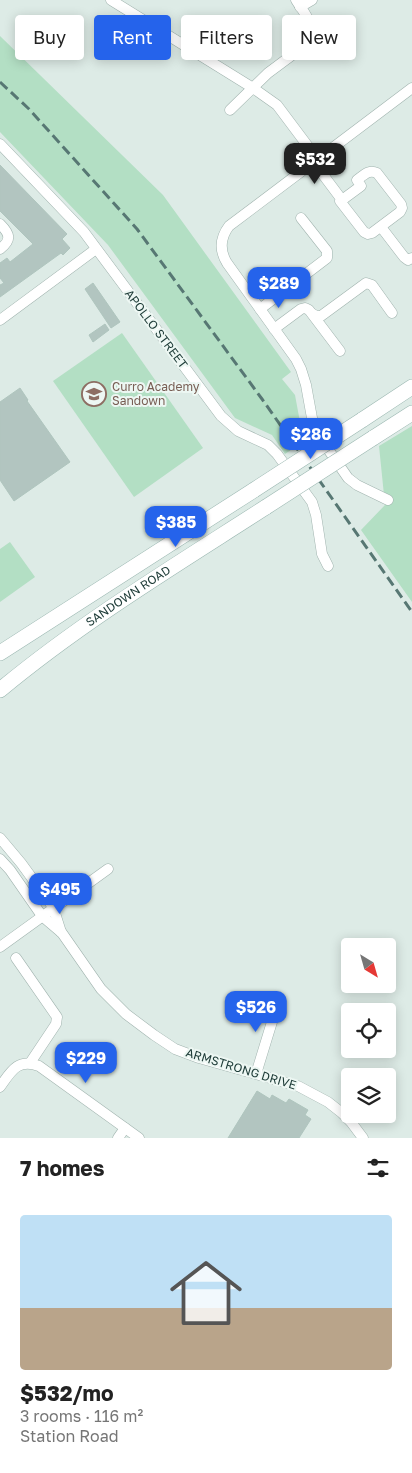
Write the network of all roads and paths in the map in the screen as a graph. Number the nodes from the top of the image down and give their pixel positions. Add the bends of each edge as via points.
1 (111, 0) edge
2 (312, 0) edge
3 (298, 4) edge
4 (253, 88) junction
5 (412, 88) edge
6 (230, 110) dead end
7 (0, 144) edge
8 (316, 160) junction
9 (342, 200) junction
10 (301, 218) dead end
11 (0, 224) edge
12 (381, 227) junction
13 (0, 249) edge
14 (96, 249) junction
15 (412, 258) edge
16 (260, 309) junction
17 (392, 313) dead end
18 (312, 314) junction
19 (0, 320) edge
20 (274, 329) junction
21 (340, 351) dead end
22 (412, 387) edge
23 (412, 412) edge
24 (388, 500) dead end
25 (328, 566) dead end
26 (0, 653) edge
27 (0, 690) edge
28 (0, 838) edge
29 (0, 859) edge
30 (108, 869) dead end
31 (54, 907) junction
32 (42, 916) junction
33 (62, 933) junction
34 (0, 947) edge
35 (16, 958) dead end
36 (279, 999) dead end
37 (30, 1063) junction
38 (256, 1074) junction
39 (0, 1087) edge
40 (125, 1128) junction
41 (118, 1138) edge
42 (139, 1138) edge
43 (363, 1138) edge

1 - 4 street
2 - 3 street
3 - 4 street via 312,28 311,39
4 - 6 street
4 - 8 street via 277,105
5 - 8 street
7 - 14 street, APOLLO STREET via 84,232
8 - 9 street
8 - 16 street via 229,226 222,238 223,257
9 - 12 street via 366,234 372,234
9 - 12 street via 361,186 357,180 369,172 377,173 402,206 400,212
10 - 16 street via 327,251 327,258
11 - 13 street via 8,238
12 - 15 street via 404,257
14 - 19 street
14 - 25 street, APOLLO STREET via 221,416 238,431 278,454 312,502 322,554
16 - 20 street
17 - 18 street via 372,285 366,283 321,316
18 - 20 street via 301,308
18 - 21 street
20 - 24 street via 301,369 314,429 348,478
22 - 26 main road, SANDOWN ROAD, bridge
23 - 27 main road, SANDOWN ROAD, bridge via 101,614
28 - 31 street
29 - 32 street
30 - 31 street
31 - 32 street
31 - 33 street
32 - 33 street
32 - 34 street
33 - 38 street, ARMSTRONG DRIVE via 101,990 154,1035 175,1049
35 - 37 street via 57,1017 56,1024
36 - 38 street
37 - 39 street via 23,1063 11,1071
37 - 40 street via 39,1066
38 - 43 street, ARMSTRONG DRIVE via 298,1086 328,1102 351,1122
40 - 41 street
40 - 42 street

